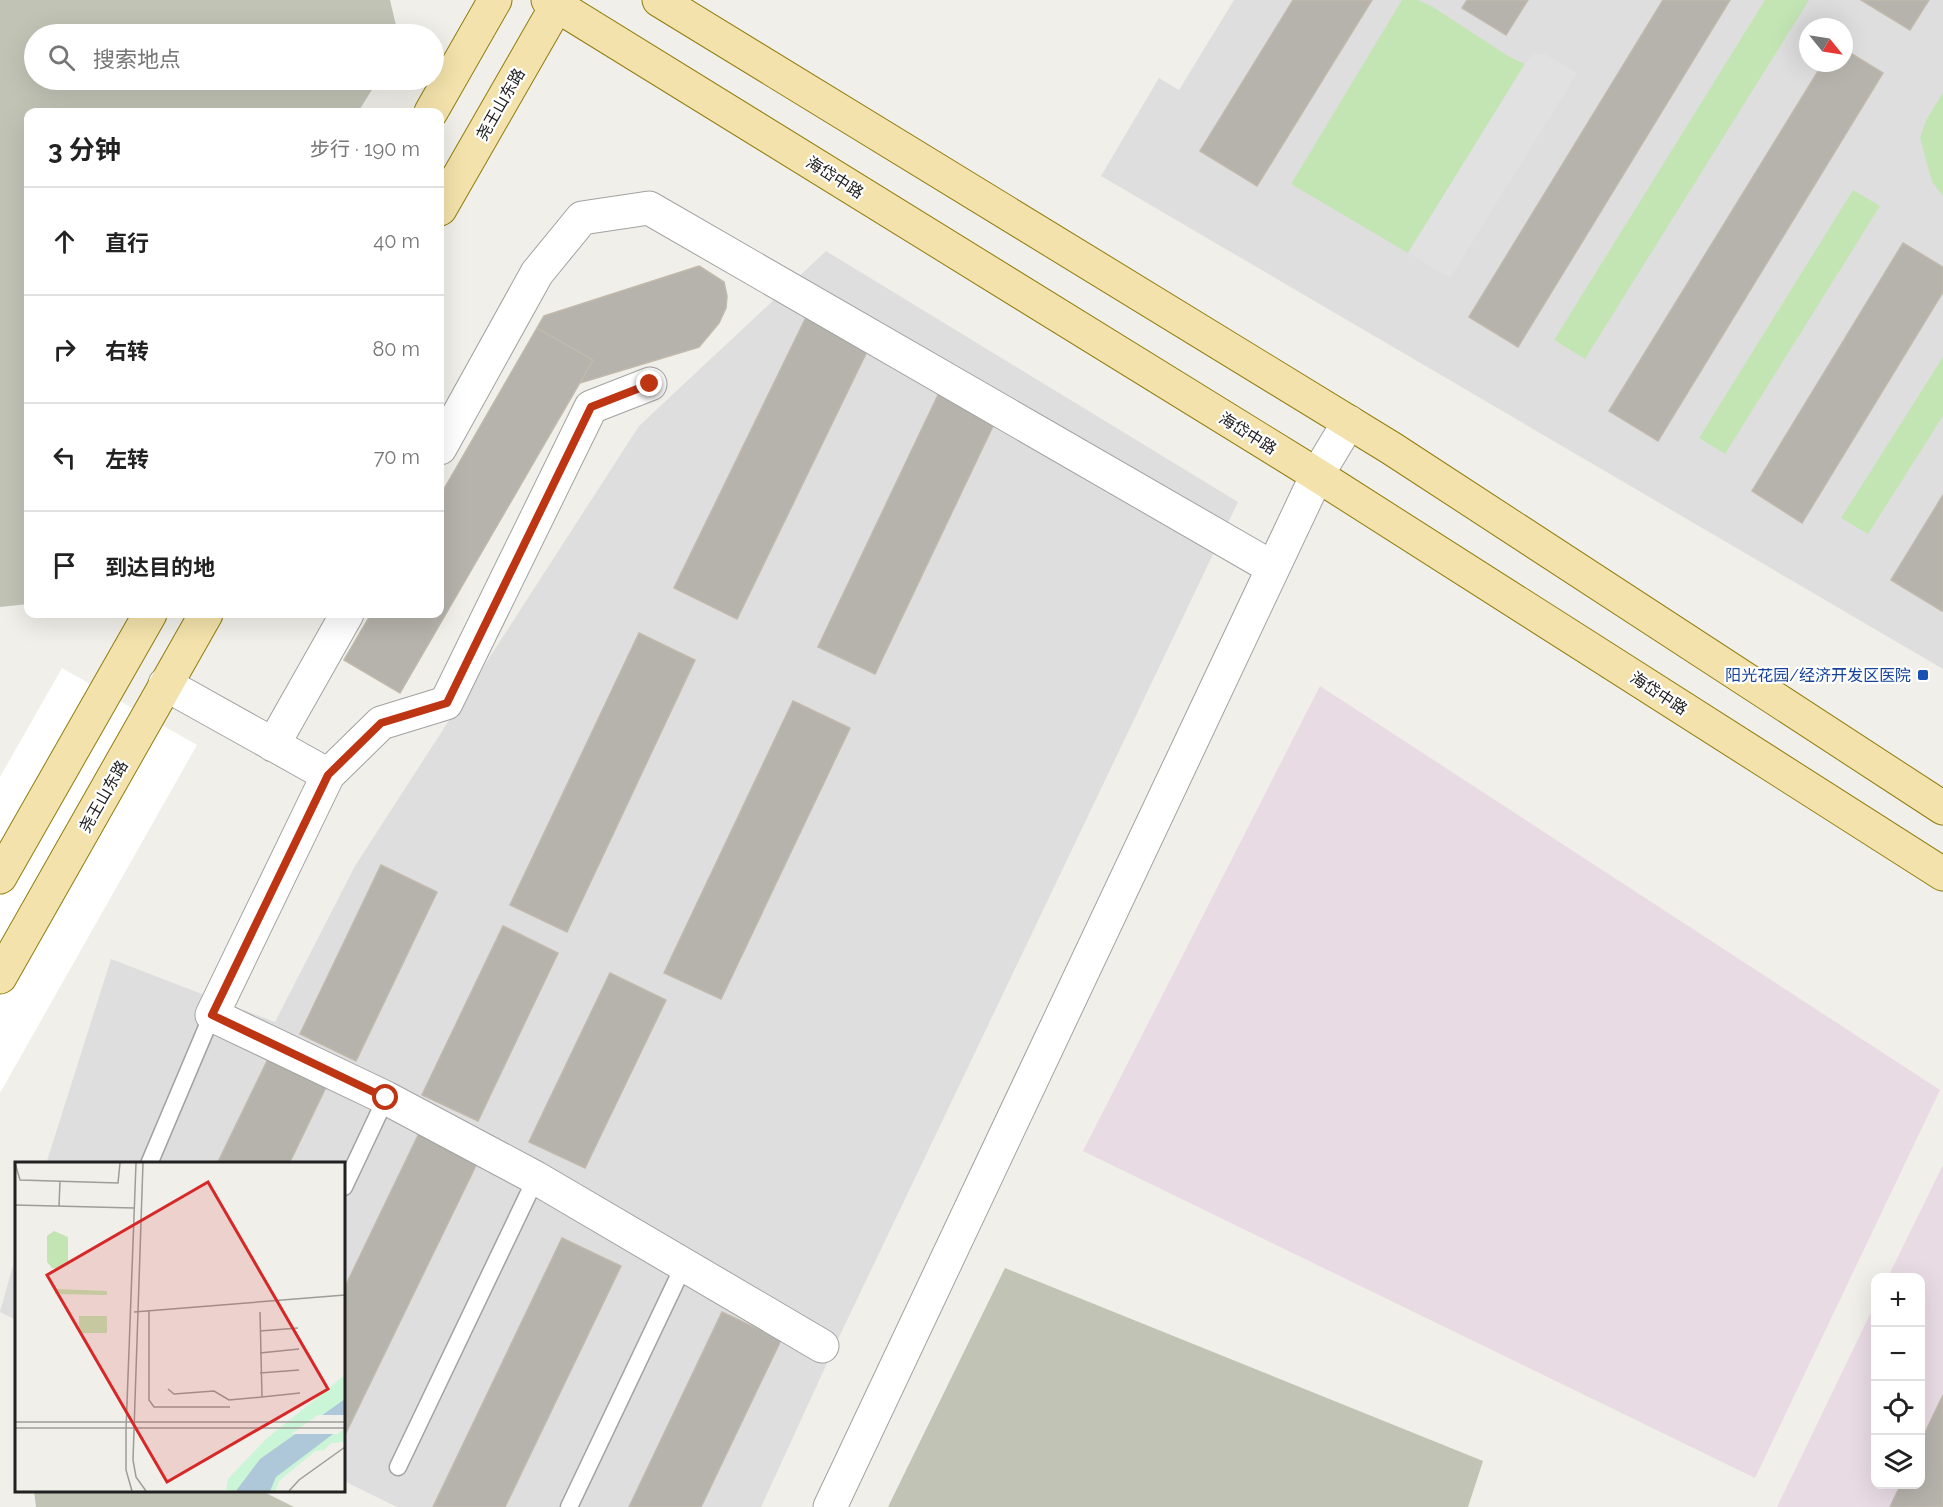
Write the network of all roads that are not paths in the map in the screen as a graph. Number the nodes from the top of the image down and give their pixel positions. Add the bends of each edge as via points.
1 (495, 0) edge
2 (659, 0) edge
3 (555, 2) edge
4 (444, 89) edge
5 (444, 90) edge
6 (433, 108) edge
7 (444, 202) edge
8 (650, 384) dead end
9 (1349, 422) junction
10 (444, 441) edge
11 (1317, 475) junction
12 (1273, 568) junction
13 (148, 618) edge
14 (204, 618) edge
15 (345, 618) edge
16 (165, 684) junction
17 (273, 745) junction
18 (328, 775) junction
19 (1943, 808) edge
20 (1943, 874) edge
21 (0, 877) edge
22 (0, 977) edge
23 (212, 1015) junction
24 (386, 1098) junction
25 (149, 1162) edge
26 (536, 1178) junction
27 (345, 1185) edge
28 (684, 1265) junction
29 (822, 1346) dead end
30 (398, 1467) dead end
31 (569, 1507) edge
32 (830, 1507) edge

1 - 4 main road
2 - 9 main road
3 - 7 main road, 尧王山东路
3 - 11 main road, 海岱中路
5 - 6 main road
8 - 18 street via 591,407 447,703 381,723
9 - 11 street
9 - 19 main road
10 - 12 street via 537,273 582,218 649,208
11 - 12 street
11 - 20 main road, 海岱中路
12 - 32 street
13 - 21 main road
14 - 16 main road, 尧王山东路
15 - 17 street
16 - 17 street
16 - 22 main road, 尧王山东路
17 - 18 street
18 - 23 street
23 - 24 street
23 - 25 lane
24 - 26 street
24 - 27 lane
26 - 28 street
26 - 30 lane
28 - 29 street
28 - 31 lane

